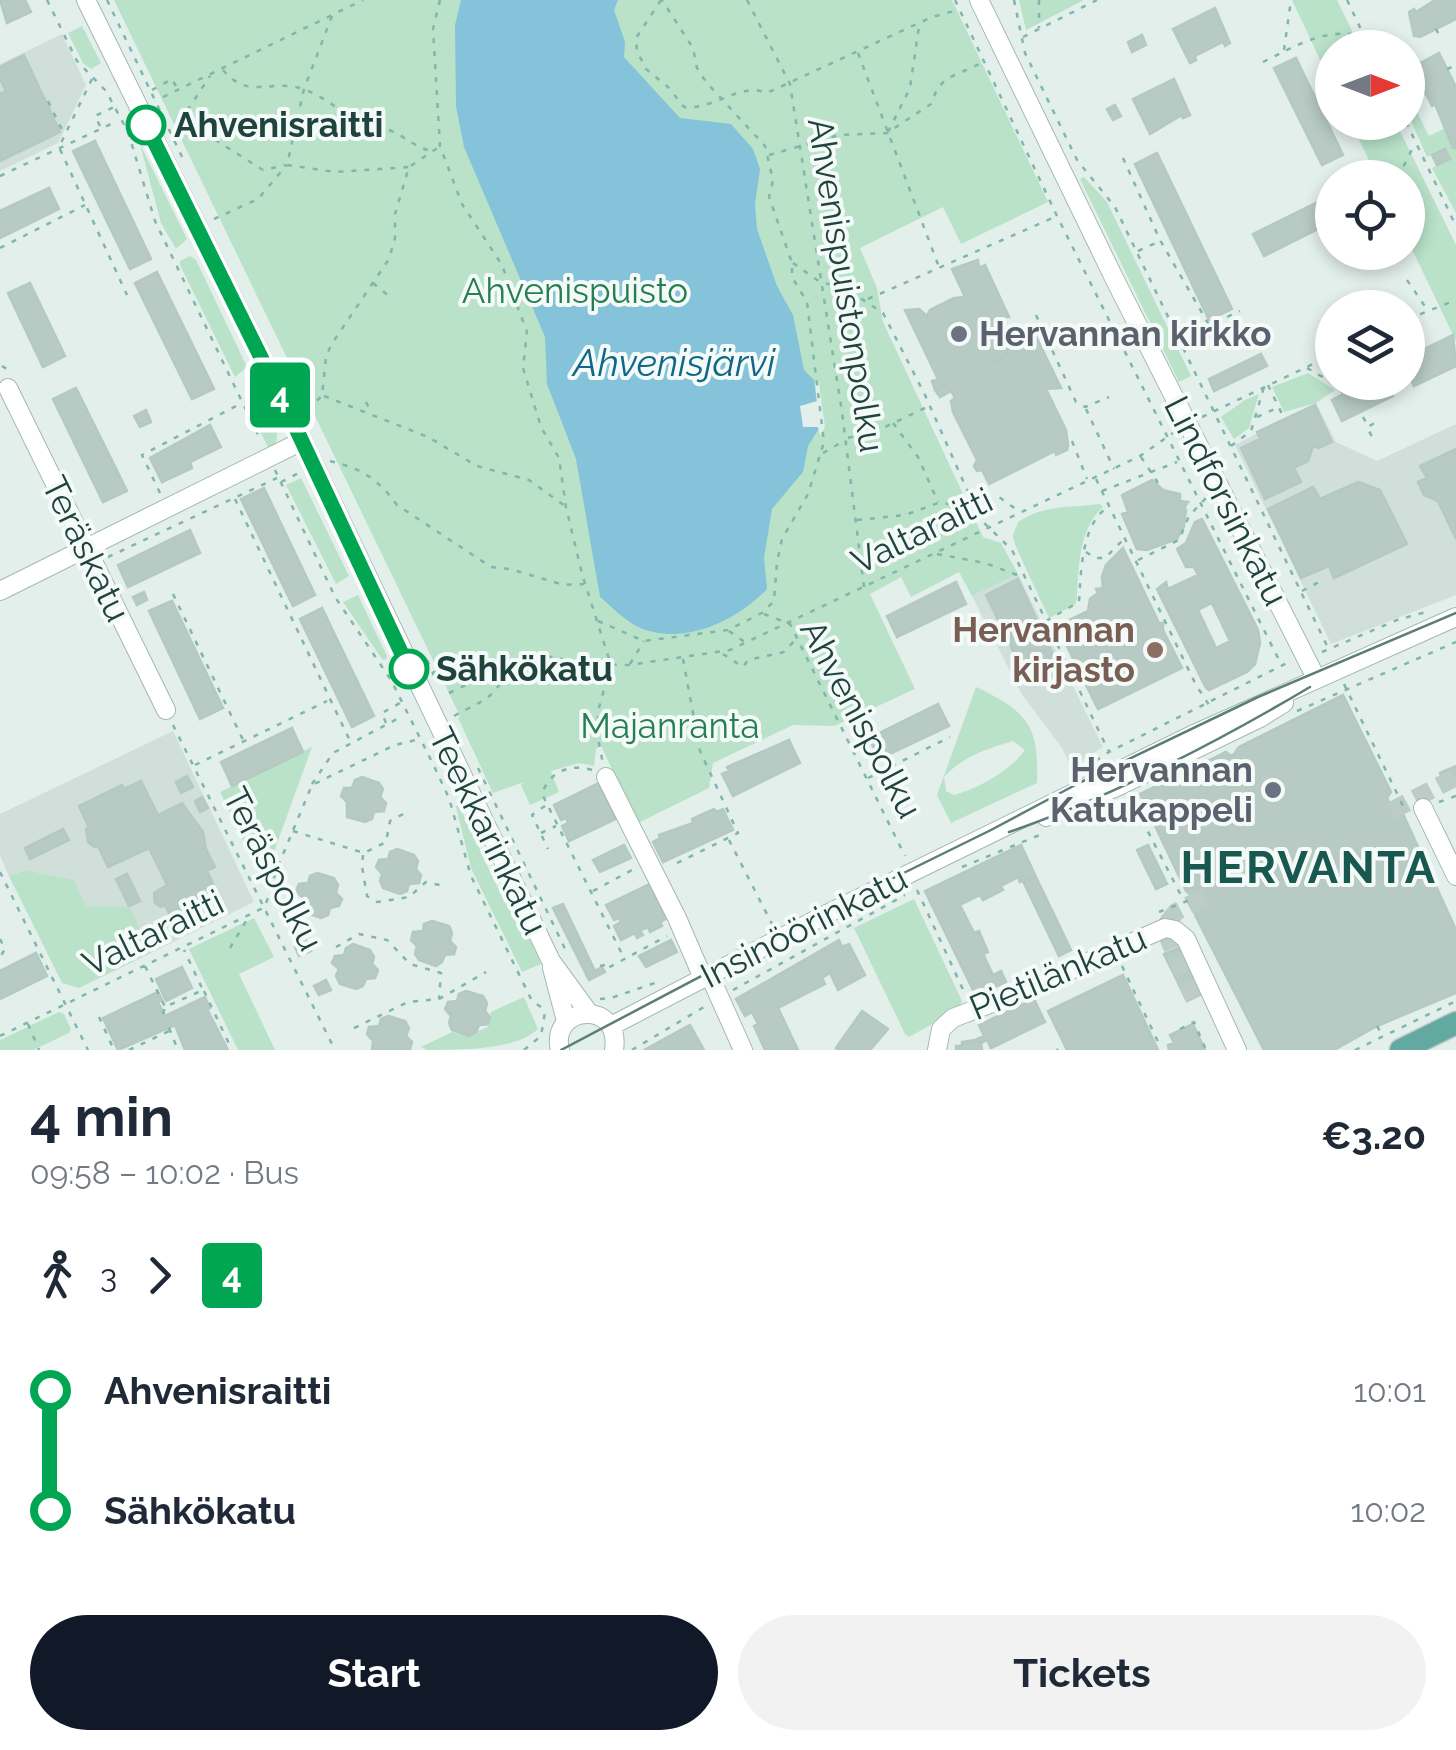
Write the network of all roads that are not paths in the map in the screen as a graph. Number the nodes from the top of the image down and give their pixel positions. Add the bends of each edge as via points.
1 (86, 0) edge
2 (979, 0) edge
3 (13, 386) road end
4 (302, 441) junction
5 (90, 556) junction
6 (0, 591) edge
7 (1456, 617) edge
8 (1316, 678) junction
9 (166, 710) road end
10 (606, 777) road end
11 (1416, 812) road end
12 (998, 830) junction
13 (1456, 876) edge
14 (550, 961) junction
15 (706, 976) junction
16 (589, 1013) junction
17 (566, 1021) junction
18 (1456, 1023) edge
19 (610, 1026) junction
20 (1392, 1043) edge
21 (937, 1045) edge
22 (560, 1050) edge
23 (614, 1050) edge
24 (743, 1050) edge
25 (1237, 1050) edge

1 - 4 street, Teekkarinkatu
2 - 8 street, Lindforsinkatu
3 - 5 street, Teräskatu
4 - 5 street
4 - 14 street, Teekkarinkatu via 446,723
5 - 6 street
5 - 9 street, Teräskatu
7 - 8 street, Insinöörinkatu
8 - 12 street, Insinöörinkatu
8 - 12 street, Insinöörinkatu via 1260,718 1119,786
10 - 15 street
11 - 13 street
12 - 15 street, Insinöörinkatu
14 - 16 street, Teekkarinkatu
14 - 17 street, Teekkarinkatu
15 - 19 street, Insinöörinkatu
15 - 24 street
16 - 17 street
16 - 19 street
17 - 22 street
18 - 20 main road
19 - 23 street
21 - 25 street, Pietilänkatu via 941,1028 953,1018 1171,928 1181,933

